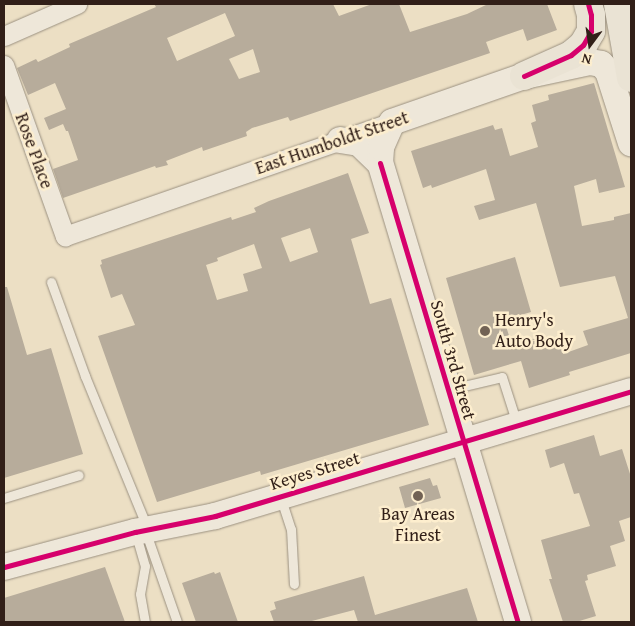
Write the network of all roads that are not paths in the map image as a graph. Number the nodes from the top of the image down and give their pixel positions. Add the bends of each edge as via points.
1 (77, 4) edge
2 (588, 4) edge
3 (618, 4) edge
4 (626, 4) edge
5 (631, 11) edge
6 (4, 36) edge
7 (4, 65) edge
8 (524, 76) junction
9 (631, 78) edge
10 (392, 122) junction
11 (340, 140) junction
12 (631, 143) edge
13 (380, 163) junction
14 (65, 236) joint
15 (51, 282) dead end
16 (447, 390) junction
17 (631, 391) edge
18 (518, 426) junction
19 (463, 441) junction
20 (79, 475) dead end
21 (280, 496) junction
22 (4, 498) edge
23 (143, 531) junction
24 (4, 567) edge
25 (294, 584) dead end
26 (145, 622) edge
27 (177, 622) edge
28 (518, 622) edge

1 - 6 street
2 - 8 main road via 591,31 583,45
3 - 9 main road
4 - 5 main road
7 - 14 street, Rose Place
8 - 10 street, East Humboldt Street
8 - 12 street, East Humboldt Street via 580,63 601,64 614,83
10 - 11 street, East Humboldt Street
10 - 13 street via 381,146
11 - 13 street via 359,144
11 - 14 street, East Humboldt Street
13 - 16 street, South 3rd Street
15 - 23 lane
16 - 18 lane via 502,376
16 - 19 street, South 3rd Street
17 - 18 street, Keyes Street
18 - 19 street, Keyes Street
19 - 21 street, Keyes Street
19 - 28 street, South 3rd Street
20 - 22 lane
21 - 23 street, Keyes Street via 214,516
21 - 25 lane via 291,529
23 - 24 street, Keyes Street
23 - 26 lane via 145,566 140,594
23 - 27 lane

